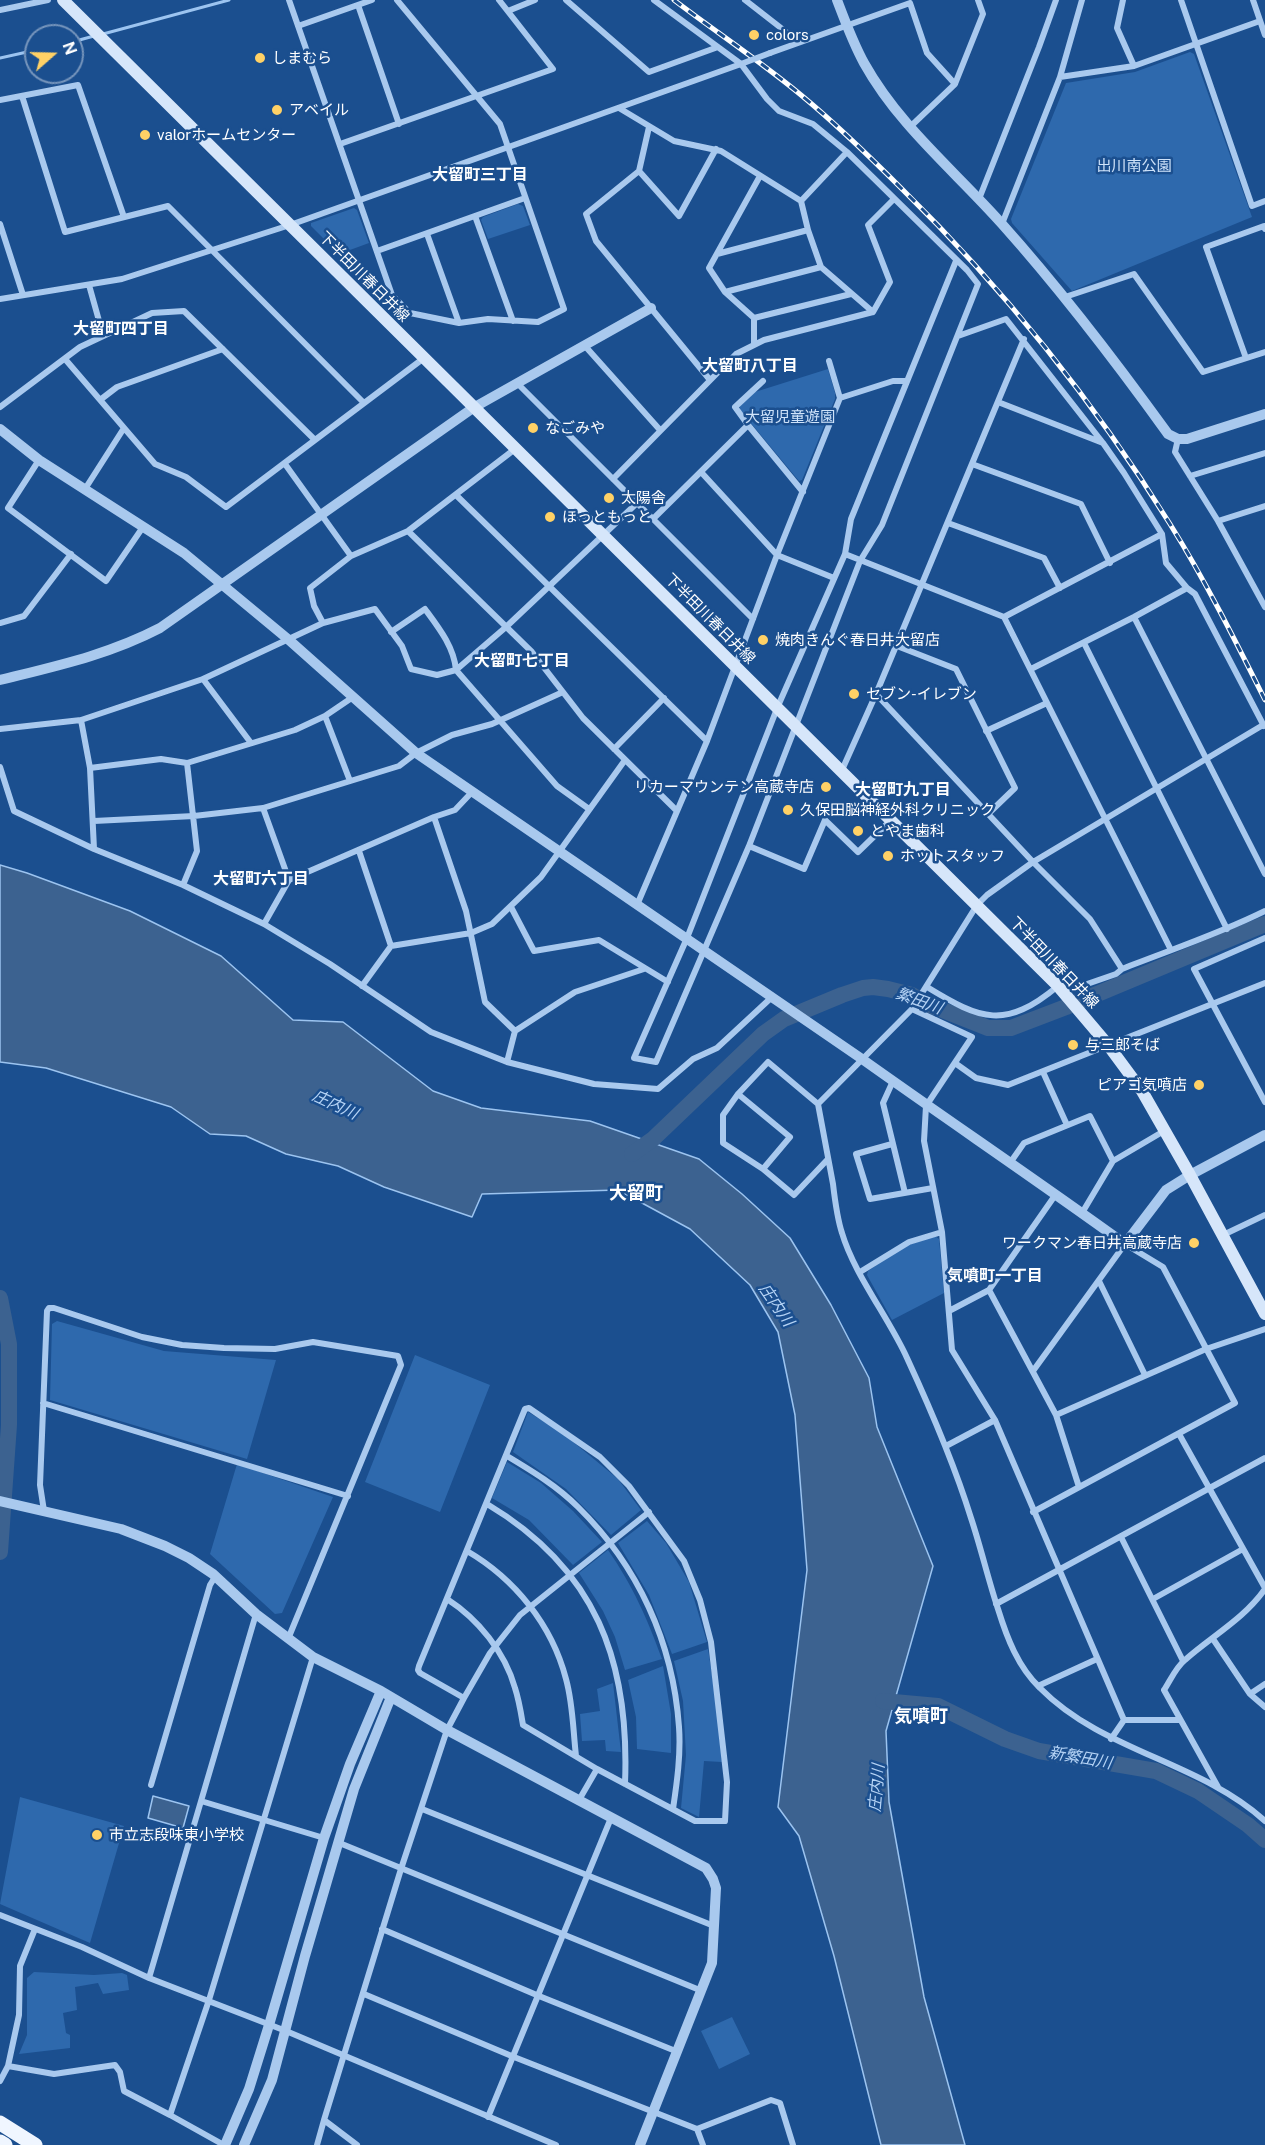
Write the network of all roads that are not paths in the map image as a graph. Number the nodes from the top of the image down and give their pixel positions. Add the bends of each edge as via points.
1 (48, 0) edge
2 (289, 0) edge
3 (372, 0) edge
4 (397, 0) edge
5 (499, 0) edge
6 (535, 0) edge
7 (566, 0) edge
8 (654, 0) edge
9 (745, 0) edge
10 (837, 0) edge
11 (978, 0) edge
12 (1056, 0) edge
13 (1083, 0) edge
14 (1123, 0) edge
15 (1181, 0) edge
16 (1253, 0) edge
17 (66, 2) edge
18 (358, 5) junction
19 (0, 10) edge
20 (508, 11) junction
21 (1260, 21) junction
22 (846, 25) junction
23 (298, 26) junction
24 (1265, 35) edge
25 (799, 42) junction
26 (1197, 45) junction
27 (718, 47) junction
28 (741, 64) junction
29 (1134, 66) junction
30 (1060, 77) junction
31 (955, 84) junction
32 (22, 96) junction
33 (476, 96) junction
34 (0, 100) edge
35 (620, 108) junction
36 (399, 124) junction
37 (649, 127) junction
38 (910, 128) junction
39 (340, 144) junction
40 (508, 148) junction
41 (716, 149) junction
42 (847, 152) junction
43 (639, 171) junction
44 (760, 176) junction
45 (525, 198) junction
46 (894, 199) junction
47 (979, 199) junction
48 (359, 200) junction
49 (801, 201) junction
50 (1265, 201) edge
51 (475, 216) junction
52 (124, 217) junction
53 (0, 224) edge
54 (1002, 224) junction
55 (290, 225) junction
56 (1265, 229) edge
57 (808, 230) junction
58 (427, 234) junction
59 (212, 250) junction
60 (376, 251) junction
61 (717, 254) junction
62 (956, 261) junction
63 (821, 267) junction
64 (89, 285) junction
65 (725, 292) junction
66 (850, 294) junction
67 (23, 295) junction
68 (1065, 297) junction
69 (0, 299) edge
70 (651, 308) junction
71 (873, 312) junction
72 (754, 318) junction
73 (513, 321) junction
74 (459, 323) junction
75 (103, 335) junction
76 (958, 336) junction
77 (1024, 339) junction
78 (754, 345) junction
79 (585, 346) junction
80 (223, 349) junction
81 (1265, 352) edge
82 (424, 358) junction
83 (1246, 358) junction
84 (65, 359) junction
85 (829, 361) dead end
86 (710, 380) junction
87 (763, 381) dead end
88 (906, 381) junction
89 (516, 382) junction
90 (840, 398) junction
91 (100, 400) junction
92 (998, 402) junction
93 (364, 403) junction
94 (0, 407) edge
95 (473, 408) junction
96 (1265, 414) edge
97 (748, 424) junction
98 (124, 428) junction
99 (0, 429) edge
100 (660, 430) junction
101 (1178, 439) junction
102 (315, 440) junction
103 (1104, 443) junction
104 (515, 450) junction
105 (1265, 453) edge
106 (39, 460) junction
107 (285, 464) junction
108 (972, 464) junction
109 (701, 472) junction
110 (1190, 476) junction
111 (613, 479) junction
112 (85, 489) junction
113 (802, 492) junction
114 (456, 495) junction
115 (637, 503) junction
116 (1265, 506) edge
117 (321, 515) junction
118 (653, 519) junction
119 (1218, 521) junction
120 (948, 523) junction
121 (143, 527) junction
122 (408, 531) junction
123 (1162, 534) junction
124 (603, 535) junction
125 (70, 554) junction
126 (845, 554) junction
127 (351, 555) junction
128 (777, 555) junction
129 (860, 561) junction
130 (1110, 562) junction
131 (834, 578) junction
132 (222, 585) junction
133 (922, 585) junction
134 (549, 586) junction
135 (1060, 588) junction
136 (1187, 588) junction
137 (1265, 607) edge
138 (1004, 616) junction
139 (1134, 617) junction
140 (753, 619) junction
141 (0, 623) edge
142 (323, 623) junction
143 (506, 627) junction
144 (391, 632) junction
145 (289, 640) junction
146 (1084, 643) junction
147 (897, 646) junction
148 (736, 667) junction
149 (1031, 669) junction
150 (456, 670) junction
151 (203, 679) junction
152 (0, 680) edge
153 (563, 692) junction
154 (876, 694) junction
155 (353, 697) junction
156 (664, 698) junction
157 (1047, 703) junction
158 (778, 706) junction
159 (325, 716) junction
160 (81, 720) junction
161 (499, 720) junction
162 (797, 725) junction
163 (1264, 727) edge
164 (0, 729) edge
165 (986, 731) junction
166 (707, 741) junction
167 (250, 743) junction
168 (614, 749) junction
169 (416, 753) junction
170 (625, 760) junction
171 (1207, 760) junction
172 (187, 764) junction
173 (0, 767) edge
174 (90, 768) junction
175 (842, 770) junction
176 (350, 781) junction
177 (1157, 789) junction
178 (472, 792) junction
179 (263, 808) junction
180 (589, 809) junction
181 (676, 810) junction
182 (988, 814) junction
183 (194, 816) junction
184 (434, 817) junction
185 (1106, 819) junction
186 (892, 820) junction
187 (94, 821) junction
188 (749, 846) junction
189 (94, 849) junction
190 (359, 851) junction
191 (558, 851) junction
192 (1033, 862) junction
193 (1265, 874) edge
194 (289, 880) junction
195 (183, 885) junction
196 (637, 905) junction
197 (977, 905) junction
198 (511, 907) junction
199 (1265, 911) edge
200 (264, 924) junction
201 (1227, 930) junction
202 (471, 933) junction
203 (687, 938) junction
204 (1265, 938) edge
205 (391, 946) junction
206 (704, 950) junction
207 (1171, 950) junction
208 (644, 969) junction
209 (1122, 969) junction
210 (668, 982) junction
211 (1265, 983) edge
212 (362, 986) junction
213 (926, 987) junction
214 (1062, 990) junction
215 (772, 997) junction
216 (1213, 1004) junction
217 (913, 1009) junction
218 (515, 1031) junction
219 (1108, 1045) junction
220 (862, 1059) junction
221 (507, 1062) junction
222 (955, 1063) junction
223 (1043, 1071) junction
224 (893, 1081) junction
225 (738, 1094) junction
226 (1265, 1102) edge
227 (818, 1104) junction
228 (926, 1106) junction
229 (1067, 1125) junction
230 (1165, 1130) junction
231 (1265, 1135) edge
232 (892, 1144) junction
233 (828, 1159) junction
234 (1113, 1161) junction
235 (1010, 1163) junction
236 (763, 1169) junction
237 (1190, 1175) junction
238 (933, 1188) junction
239 (905, 1192) junction
240 (1056, 1194) junction
241 (1082, 1213) junction
242 (1265, 1215) edge
243 (942, 1232) junction
244 (1223, 1236) junction
245 (1125, 1244) junction
246 (861, 1272) junction
247 (1099, 1281) junction
248 (988, 1290) junction
249 (949, 1311) junction
250 (1265, 1314) edge
251 (1265, 1329) edge
252 (1206, 1349) junction
253 (1033, 1371) junction
254 (1145, 1375) junction
255 (43, 1403) junction
256 (1056, 1415) junction
257 (995, 1420) junction
258 (1179, 1434) junction
259 (946, 1446) junction
260 (507, 1456) junction
261 (1265, 1458) edge
262 (1079, 1487) junction
263 (1209, 1487) junction
264 (348, 1496) junction
265 (0, 1501) edge
266 (487, 1504) junction
267 (44, 1511) junction
268 (649, 1512) junction
269 (1033, 1512) junction
270 (1121, 1537) junction
271 (609, 1542) junction
272 (1243, 1549) junction
273 (467, 1551) junction
274 (1058, 1570) junction
275 (571, 1575) junction
276 (215, 1577) junction
277 (1265, 1588) edge
278 (447, 1599) junction
279 (1153, 1599) junction
280 (996, 1604) junction
281 (531, 1608) junction
282 (256, 1614) junction
283 (1213, 1639) junction
284 (288, 1640) junction
285 (495, 1647) junction
286 (313, 1658) junction
287 (1097, 1659) junction
288 (1183, 1661) junction
289 (1265, 1684) edge
290 (1038, 1686) junction
291 (381, 1691) junction
292 (1250, 1694) junction
293 (391, 1697) junction
294 (464, 1698) junction
295 (1265, 1707) edge
296 (1124, 1720) junction
297 (1179, 1720) junction
298 (447, 1730) junction
299 (1111, 1739) junction
300 (576, 1756) junction
301 (597, 1769) junction
302 (625, 1784) junction
303 (151, 1785) dead end
304 (1218, 1788) junction
305 (579, 1800) junction
306 (201, 1801) junction
307 (422, 1809) junction
308 (673, 1809) junction
309 (611, 1818) junction
310 (264, 1819) junction
311 (1265, 1821) edge
312 (324, 1838) junction
313 (337, 1842) junction
314 (401, 1869) junction
315 (588, 1877) junction
316 (0, 1915) edge
317 (714, 1926) junction
318 (35, 1929) junction
319 (382, 1929) junction
320 (564, 1936) junction
321 (149, 1978) junction
322 (702, 1991) junction
323 (363, 1994) junction
324 (539, 1996) junction
325 (209, 2000) junction
326 (269, 2025) junction
327 (286, 2031) junction
328 (678, 2052) junction
329 (514, 2056) junction
330 (342, 2057) junction
331 (8, 2066) junction
332 (0, 2081) edge
333 (654, 2113) junction
334 (170, 2115) junction
335 (489, 2117) junction
336 (324, 2120) junction
337 (0, 2122) edge
338 (697, 2129) junction
339 (0, 2142) edge
340 (4, 2145) edge
341 (35, 2145) edge
342 (225, 2145) edge
343 (244, 2145) edge
344 (318, 2145) edge
345 (357, 2145) edge
346 (556, 2145) edge
347 (640, 2145) edge
348 (703, 2145) edge
349 (793, 2145) edge

1 - 19 street
2 - 23 street
3 - 18 street
4 - 33 street
5 - 20 street
6 - 20 street
7 - 27 street via 649,72
8 - 27 street
9 - 25 street
10 - 22 street
11 - 31 street via 983,14
12 - 47 street
13 - 30 street
14 - 29 street via 1117,28
15 - 26 street
16 - 21 street
17 - 55 main road, 下半田川春日井線
18 - 23 street
18 - 36 street
20 - 33 street via 553,69
21 - 24 street
21 - 26 street
22 - 25 street
22 - 31 street via 910,3 927,53
22 - 38 street via 863,62
23 - 39 street
25 - 28 street, bridge
26 - 29 street
26 - 50 street via 1252,206
27 - 28 street
28 - 35 street
28 - 42 street via 779,111 813,124
29 - 30 street
30 - 54 street
31 - 38 street
32 - 34 street
32 - 52 street via 78,85
32 - 52 street via 65,232
33 - 36 street
33 - 40 street via 500,124
35 - 37 street
35 - 40 street
36 - 39 street
37 - 41 street via 674,141
37 - 43 street
38 - 47 street
39 - 48 street
40 - 45 street
40 - 48 street
41 - 43 street via 679,216
41 - 44 street
42 - 46 street
42 - 49 street
43 - 70 street via 586,214 596,241
44 - 49 street
44 - 61 street
45 - 51 street
45 - 73 street via 564,309 538,322
46 - 62 street
46 - 71 street via 868,225 890,282
47 - 54 street
48 - 55 street
48 - 60 street
49 - 57 street
51 - 58 street
51 - 73 street
52 - 59 street via 168,206
53 - 67 street
54 - 68 street
55 - 59 street
55 - 82 main road, 下半田川春日井線
56 - 83 street via 1264,226 1206,248
57 - 61 street
57 - 63 street
58 - 60 street
58 - 74 street
59 - 64 street via 122,279
59 - 93 street
60 - 74 street via 392,295 410,313
61 - 65 street via 709,268
62 - 76 street via 978,284
62 - 88 street
63 - 65 street
63 - 66 street
64 - 67 street
64 - 75 street
65 - 72 street
66 - 71 street
66 - 72 street
67 - 69 street
68 - 83 street via 1134,274 1203,372
68 - 101 street via 1168,434
70 - 79 street
70 - 86 street
71 - 78 street
72 - 78 street
73 - 74 street via 488,318
75 - 80 street via 152,313 184,311
75 - 84 street
76 - 77 street via 1006,319
76 - 129 street via 882,525
77 - 92 street
77 - 103 street
78 - 86 street via 736,354
79 - 89 street
79 - 100 street
80 - 91 street via 117,387
80 - 102 street
81 - 83 street
82 - 93 street
82 - 95 main road, 下半田川春日井線
84 - 91 street
84 - 94 street
85 - 90 street
86 - 100 street
87 - 97 street via 735,407
88 - 90 street via 893,381
88 - 126 street via 851,519
89 - 95 street
89 - 111 street
90 - 113 street
91 - 98 street
92 - 103 street
92 - 108 street
93 - 102 street
95 - 104 main road, 下半田川春日井線
95 - 117 street
96 - 101 street
97 - 109 street
97 - 113 street
98 - 107 street via 155,464 186,477 226,507
98 - 112 street
99 - 106 street
100 - 111 street
101 - 110 street via 1175,452
102 - 107 street
103 - 123 street
104 - 114 street
104 - 124 main road, 下半田川春日井線
105 - 110 street
106 - 112 street
106 - 125 street via 8,508
107 - 117 street
108 - 120 street
108 - 130 street via 1081,504
109 - 118 street
109 - 128 street
110 - 119 street
111 - 115 street
112 - 121 street
113 - 128 street
114 - 122 street
114 - 134 street
115 - 118 street
115 - 124 street
116 - 119 street
117 - 127 street
117 - 132 street
118 - 140 street
119 - 137 street
120 - 133 street
120 - 135 street via 1044,558
121 - 125 street via 106,581
121 - 132 street via 184,553
122 - 127 street
122 - 143 street
123 - 130 street
123 - 136 street via 1166,563
124 - 134 street
124 - 148 main road, 下半田川春日井線
125 - 141 street via 24,616
126 - 129 street
126 - 131 street
127 - 142 street via 310,588
128 - 131 street
128 - 140 street
129 - 133 street
129 - 162 street
130 - 135 street
131 - 158 street
132 - 145 street
132 - 152 street via 133,642 93,657
133 - 138 street
133 - 147 street
134 - 143 street
134 - 156 street
135 - 138 street
136 - 139 street
136 - 163 street via 1195,594
138 - 149 street
139 - 146 street
139 - 171 street
140 - 148 street
142 - 144 street via 375,609
142 - 145 street
143 - 150 street
143 - 153 street via 532,652
144 - 150 street via 402,646 411,669 437,675
144 - 150 street via 425,609 445,636
145 - 151 street
145 - 155 street
146 - 149 street
146 - 177 street
147 - 154 street
147 - 165 street via 956,669
148 - 158 main road, 下半田川春日井線
148 - 166 street
149 - 157 street
150 - 161 street
151 - 160 street
151 - 167 street
153 - 161 street
153 - 168 street
154 - 175 street
154 - 182 street
155 - 159 street
155 - 169 street
156 - 166 street
156 - 168 street
157 - 165 street
157 - 185 street
158 - 162 main road, 下半田川春日井線
158 - 203 street
159 - 167 street via 295,730
159 - 176 street
160 - 164 street
160 - 174 street
161 - 169 street via 452,735
161 - 180 street via 557,786
162 - 175 main road, 下半田川春日井線
162 - 188 street
163 - 171 street
165 - 182 street via 1015,788
166 - 181 street
167 - 172 street
168 - 170 street
169 - 176 street via 399,766
169 - 178 street
170 - 180 street
170 - 181 street
171 - 177 street
171 - 193 street
172 - 174 street via 161,759
172 - 183 street
173 - 189 street via 14,812
174 - 187 street
175 - 186 main road, 下半田川春日井線
176 - 179 street
177 - 185 street
177 - 201 street
178 - 184 street via 455,810
178 - 191 street
179 - 183 street
179 - 194 street
180 - 191 street
181 - 196 street
182 - 192 street
183 - 187 street
183 - 195 street via 198,851
184 - 190 street
184 - 202 street
185 - 192 street
185 - 207 street
186 - 188 street via 858,852 825,820 804,869
186 - 197 main road, 下半田川春日井線
187 - 189 street
188 - 206 street
189 - 195 street
190 - 194 street
190 - 205 street
191 - 196 street
191 - 198 street via 541,877
192 - 197 street
192 - 209 street via 1090,920
194 - 200 street
195 - 200 street
196 - 203 street
197 - 213 street
197 - 214 main road, 下半田川春日井線
198 - 202 street via 492,924
198 - 208 street via 534,951 599,940
199 - 201 street
200 - 212 street
201 - 207 street
202 - 205 street
202 - 218 street via 485,1002
203 - 206 street
203 - 210 street
204 - 216 street via 1194,969
205 - 212 street
206 - 210 street via 656,1062 634,1058
206 - 215 street
207 - 209 street
208 - 210 street
208 - 218 street via 575,992
209 - 214 street
211 - 216 street
212 - 221 street via 431,1032
213 - 214 street via 957,1005 988,1016 1010,1015
213 - 217 street
214 - 219 main road, 下半田川春日井線
215 - 220 street
215 - 221 street via 717,1048 693,1059 658,1089 594,1084
216 - 219 street
216 - 226 street
217 - 220 street
217 - 222 street via 972,1037
218 - 221 street
219 - 223 street
219 - 230 main road, 下半田川春日井線
220 - 224 street
220 - 227 street
222 - 223 street via 975,1078 1008,1085
222 - 228 street
223 - 229 street
224 - 228 street
224 - 232 street via 883,1104
225 - 227 street via 768,1062
225 - 236 street via 723,1115 723,1143
225 - 236 street via 790,1137
227 - 233 street
228 - 235 street
228 - 238 street via 924,1141
229 - 234 street via 1090,1116
229 - 235 street via 1024,1143
230 - 234 street
230 - 237 main road, 下半田川春日井線
231 - 237 street
232 - 239 street
232 - 239 street via 856,1154 870,1198
233 - 236 street via 794,1195
233 - 246 street via 842,1234
234 - 241 street
235 - 240 street
237 - 244 main road, 下半田川春日井線
237 - 245 street via 1167,1190
238 - 239 street
238 - 243 street
240 - 241 street
240 - 248 street
241 - 245 street
242 - 244 street
243 - 246 street via 909,1242
243 - 249 street
244 - 250 main road, 下半田川春日井線
245 - 247 street
245 - 252 street via 1162,1267
246 - 259 street via 905,1354
247 - 253 street
247 - 254 street
248 - 249 street
248 - 253 street
249 - 257 street via 952,1350
251 - 252 street
252 - 254 street
252 - 258 street via 1235,1403
253 - 256 street
254 - 256 street
255 - 264 street
255 - 264 street via 49,1308 182,1345 275,1349 313,1342 398,1356 401,1365
255 - 267 street via 40,1485
256 - 262 street
257 - 259 street
257 - 269 street
258 - 262 street
258 - 263 street
259 - 280 street
260 - 266 street
260 - 268 street via 525,1409 530,1408 600,1457
260 - 271 street via 577,1506
261 - 263 street
262 - 269 street
263 - 270 street
263 - 272 street
264 - 284 street
265 - 267 street
266 - 273 street
266 - 275 street via 513,1519
267 - 276 street via 121,1529 189,1558
268 - 271 street
268 - 308 street via 684,1561 700,1600 711,1642 726,1782 725,1821 695,1821
269 - 274 street
270 - 274 street
270 - 279 street
271 - 275 street
271 - 308 street via 636,1580 653,1614 674,1682 679,1769
272 - 277 street
272 - 279 street
273 - 278 street
273 - 281 street via 514,1586
274 - 280 street
274 - 287 street
275 - 281 street
275 - 302 street via 598,1621 619,1680 627,1745
276 - 282 street
276 - 303 street
277 - 283 street via 1242,1616
278 - 285 street via 472,1618
278 - 294 street via 418,1670
279 - 288 street
280 - 290 street via 1021,1665
281 - 285 street via 520,1615
281 - 300 street via 546,1629 566,1678
282 - 284 street
282 - 306 street
283 - 288 street
283 - 292 street
284 - 286 street
285 - 294 street
285 - 300 street via 515,1687 523,1725
286 - 291 street
286 - 310 street
287 - 290 street
287 - 296 street
288 - 297 street via 1164,1690
289 - 292 street
290 - 299 street via 1059,1706
291 - 293 street
291 - 312 street
292 - 295 street
293 - 298 street
293 - 313 street
294 - 298 street
296 - 297 street
296 - 299 street
297 - 304 street
298 - 305 street
298 - 307 street
299 - 304 street
300 - 301 street
301 - 302 street
301 - 305 street
302 - 308 street
304 - 311 street via 1249,1806
305 - 309 street
306 - 310 street
306 - 321 street
307 - 314 street
307 - 315 street
309 - 315 street
309 - 317 street via 706,1868 716,1888
310 - 312 street
310 - 325 street
312 - 326 street
313 - 314 street
313 - 327 street
314 - 319 street
314 - 320 street
315 - 317 street
315 - 320 street
316 - 318 street
317 - 322 street via 712,1963
318 - 321 street
318 - 331 street via 20,1966 19,2015
319 - 323 street
319 - 324 street
320 - 322 street
320 - 324 street
321 - 325 street
322 - 328 street
323 - 329 street
323 - 330 street
324 - 328 street
324 - 329 street
325 - 326 street
325 - 334 street
326 - 327 street
326 - 342 street via 249,2089
327 - 330 street
327 - 343 street via 272,2080
328 - 333 street
329 - 333 street
329 - 335 street
330 - 335 street
330 - 336 street
331 - 332 street
331 - 334 street via 54,2074 115,2065 124,2091
333 - 338 street
333 - 347 street
334 - 342 street
335 - 346 street
336 - 344 street
336 - 345 street
337 - 341 main road
338 - 348 street
338 - 349 street via 771,2100 780,2103
339 - 340 main road

